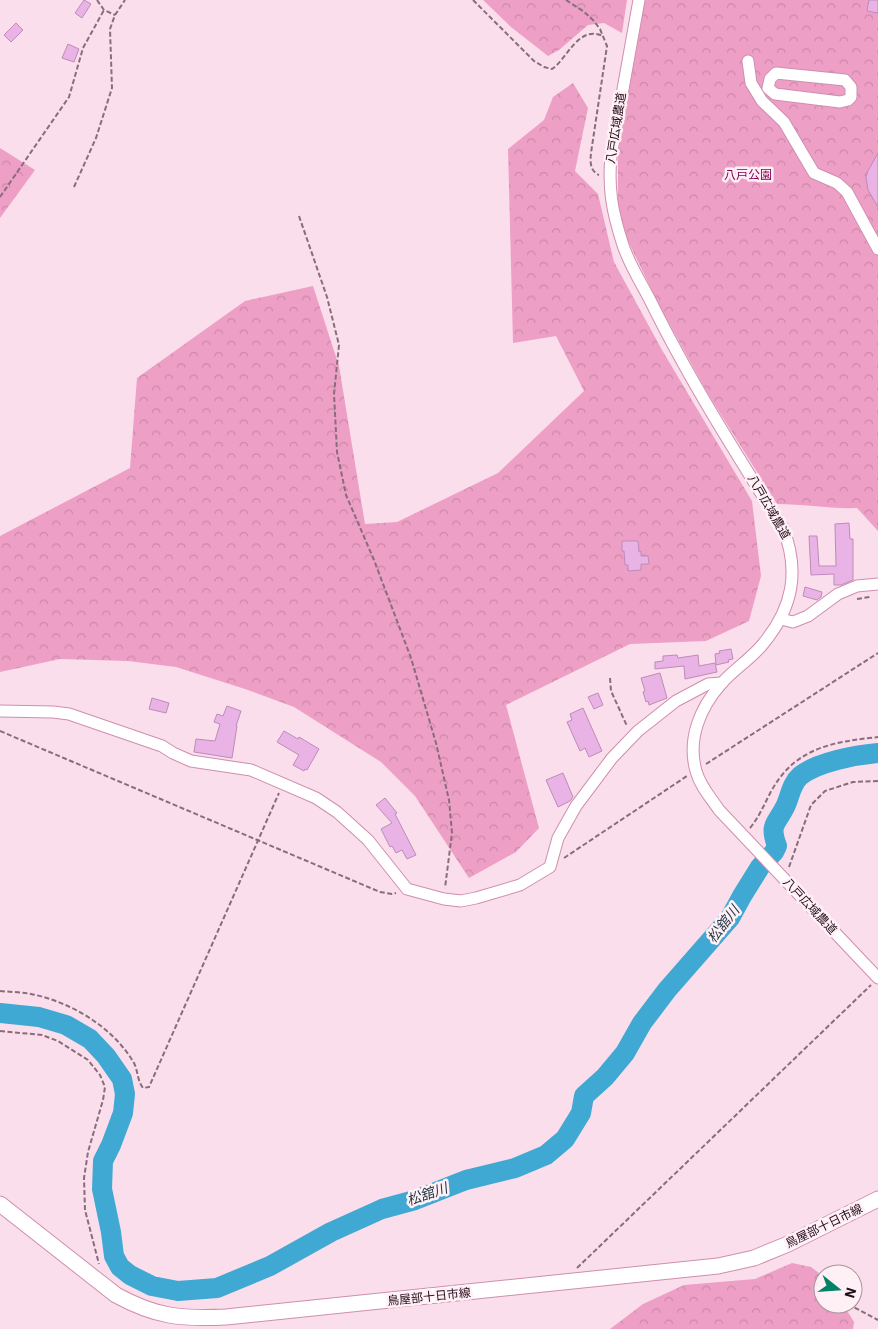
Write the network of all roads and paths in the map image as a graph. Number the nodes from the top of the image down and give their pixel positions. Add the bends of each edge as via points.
1 (97, 0) edge
2 (124, 0) edge
3 (473, 0) edge
4 (566, 0) edge
5 (639, 0) edge
6 (104, 10) junction
7 (115, 14) junction
8 (604, 36) junction
9 (748, 61) dead end
10 (840, 102) joint
11 (609, 179) junction
12 (74, 187) dead end
13 (0, 197) edge
14 (299, 216) dead end
15 (878, 249) edge
16 (878, 584) edge
17 (780, 619) junction
18 (878, 653) edge
19 (610, 678) dead end
20 (722, 683) junction
21 (0, 711) edge
22 (0, 731) edge
23 (633, 737) junction
24 (878, 737) edge
25 (696, 770) junction
26 (878, 781) edge
27 (283, 783) junction
28 (744, 837) junction
29 (258, 840) junction
30 (550, 867) junction
31 (782, 876) junction
32 (407, 889) junction
33 (444, 899) junction
34 (874, 982) edge
35 (0, 991) edge
36 (0, 1030) edge
37 (878, 1199) edge
38 (0, 1204) edge
39 (92, 1277) junction
40 (567, 1283) junction
41 (863, 1312) edge
42 (878, 1320) edge
43 (207, 1324) edge

1 - 6 path
2 - 7 path
3 - 8 path via 544,67 552,69 560,63 575,42 587,34
4 - 8 path via 583,11
5 - 11 street, 八戸広域農道
6 - 7 path
6 - 13 path via 82,48 69,97
7 - 12 path via 109,36 112,88 99,131
8 - 11 path via 607,46 590,165 596,174
9 - 15 street via 751,83 762,101 784,122 814,173 837,183 846,192
10 - 10 street via 774,94 768,88 769,82 776,73 845,80 851,87 851,97
11 - 17 street, 八戸広域農道 via 622,244 664,329 783,528 790,545 789,599
14 - 33 path via 327,297 339,344 334,403 337,452 346,495 411,658 449,800 452,833
16 - 17 street via 857,586 838,594 794,622
17 - 20 street, 八戸広域農道 via 761,646
18 - 25 path
19 - 23 path via 611,691
20 - 23 street via 708,684 676,701
20 - 25 street, 八戸広域農道 via 699,718 693,736
21 - 27 street via 69,714 162,746 191,761 251,770
22 - 29 path
23 - 30 street via 612,758 576,806 558,838
24 - 28 path via 819,748 800,757 774,787
25 - 28 street, 八戸広域農道 via 719,810
25 - 30 path
26 - 31 path via 853,782 825,791 811,805 789,866
27 - 29 path
27 - 32 street via 337,812 368,840
28 - 31 street, 八戸広域農道
29 - 32 path via 380,892 392,894
29 - 35 path via 149,1087 143,1088 135,1064 98,1024 68,1006 30,994
30 - 33 street via 520,885 485,896 461,901
31 - 34 street, 八戸広域農道
32 - 33 street
34 - 40 path via 576,1269
36 - 39 path via 42,1034 58,1041 88,1060 105,1087 84,1178 85,1210 99,1266
37 - 40 main road, 鳥屋部十日市線 via 754,1258 718,1266
38 - 39 main road, 鳥屋部十日市線
39 - 43 main road, 鳥屋部十日市線 via 137,1306
40 - 43 main road, 鳥屋部十日市線
41 - 42 path

